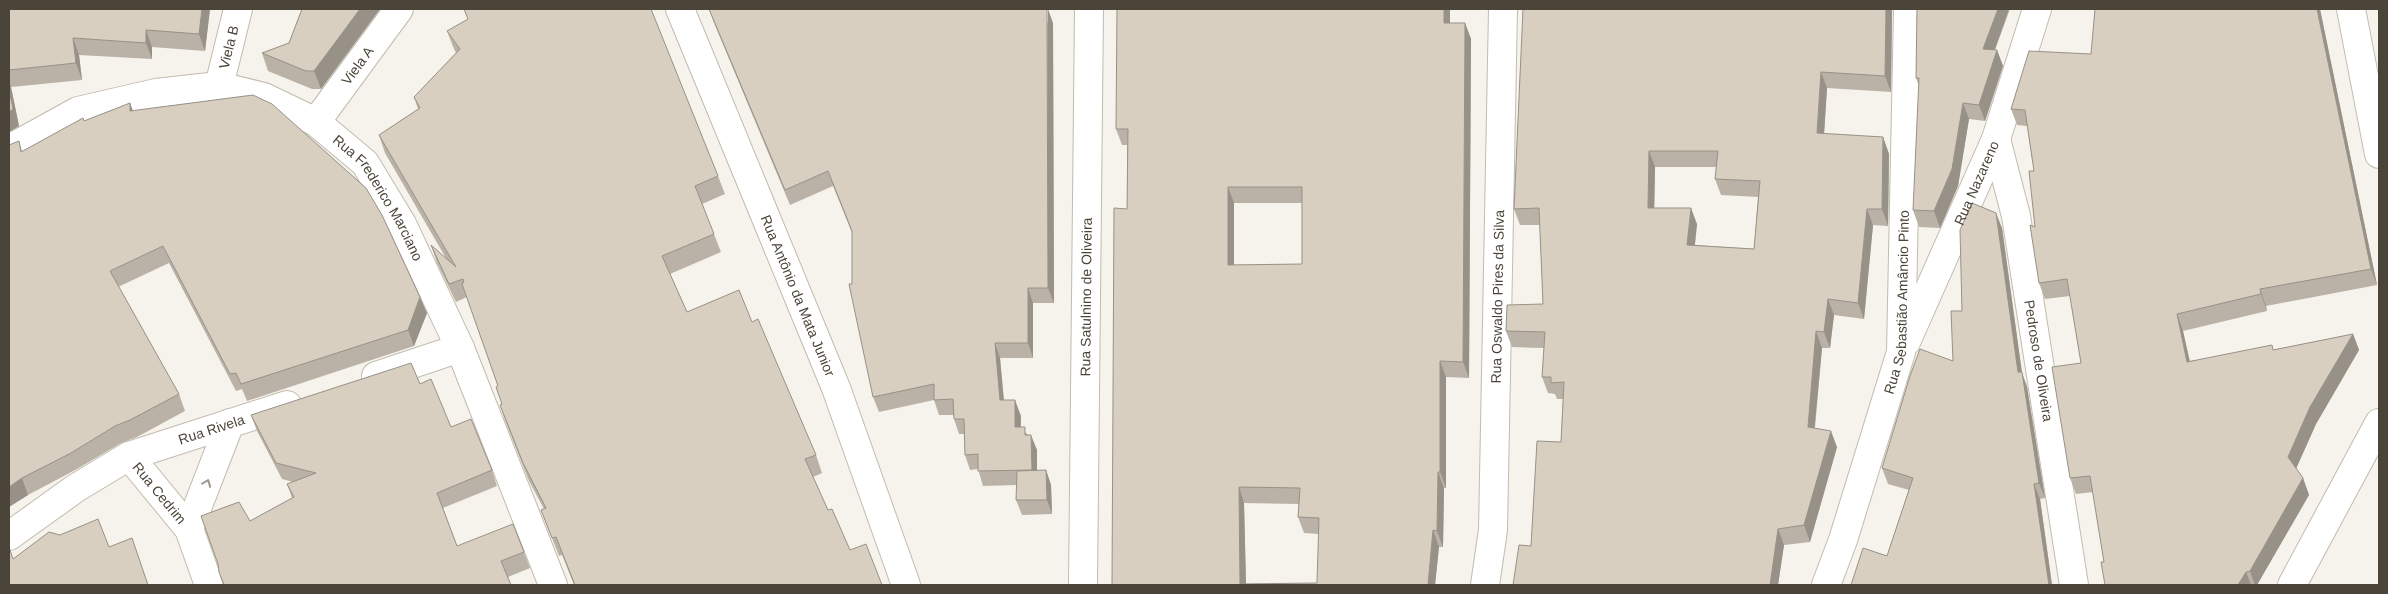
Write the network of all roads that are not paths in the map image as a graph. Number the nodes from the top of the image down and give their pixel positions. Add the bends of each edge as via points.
1 (238, 9) edge
2 (399, 9) edge
3 (680, 9) edge
4 (1089, 9) edge
5 (1503, 9) edge
6 (1908, 9) edge
7 (2037, 9) edge
8 (2351, 9) edge
9 (219, 86) junction
10 (316, 122) junction
11 (1996, 139) junction
12 (9, 148) edge
13 (2379, 154) edge
14 (460, 348) junction
15 (1902, 352) junction
16 (349, 384) edge
17 (312, 396) edge
18 (2379, 423) edge
19 (230, 424) junction
20 (130, 456) junction
21 (189, 529) junction
22 (9, 536) edge
23 (209, 585) edge
24 (553, 585) edge
25 (906, 585) edge
26 (1083, 585) edge
27 (1485, 585) edge
28 (1826, 585) edge
29 (2074, 585) edge
30 (2292, 585) edge

1 - 9 street, Viela B
2 - 10 street, Viela A
3 - 25 street, Rua Antônio da Mata Junior via 836,388
4 - 26 street, Rua Satulnino de Oliveira
5 - 27 street, Rua Oswaldo Pires da Silva via 1493,530
6 - 15 street, Rua Sebastião Amâncio Pinto
7 - 11 street, Rua Nazareno
8 - 13 street
9 - 10 street, Rua Frederico Marciano via 264,97
9 - 12 street, Rua Frederico Marciano via 156,93 78,111
10 - 14 street, Rua Frederico Marciano via 365,163 402,224
11 - 15 street, Rua Nazareno
11 - 29 street, Pedroso de Oliveira via 2016,216
14 - 16 street
14 - 24 street, Rua Frederico Marciano
15 - 28 street, Rua Sebastião Amâncio Pinto
17 - 19 street, Rua Rivela
18 - 30 street
19 - 20 street, Rua Rivela
21 -> 19 street, Rua Cedrim
20 - 21 street, Rua Cedrim
20 - 22 street, Rua Rivela via 76,488
21 - 23 street, Rua Cedrim

